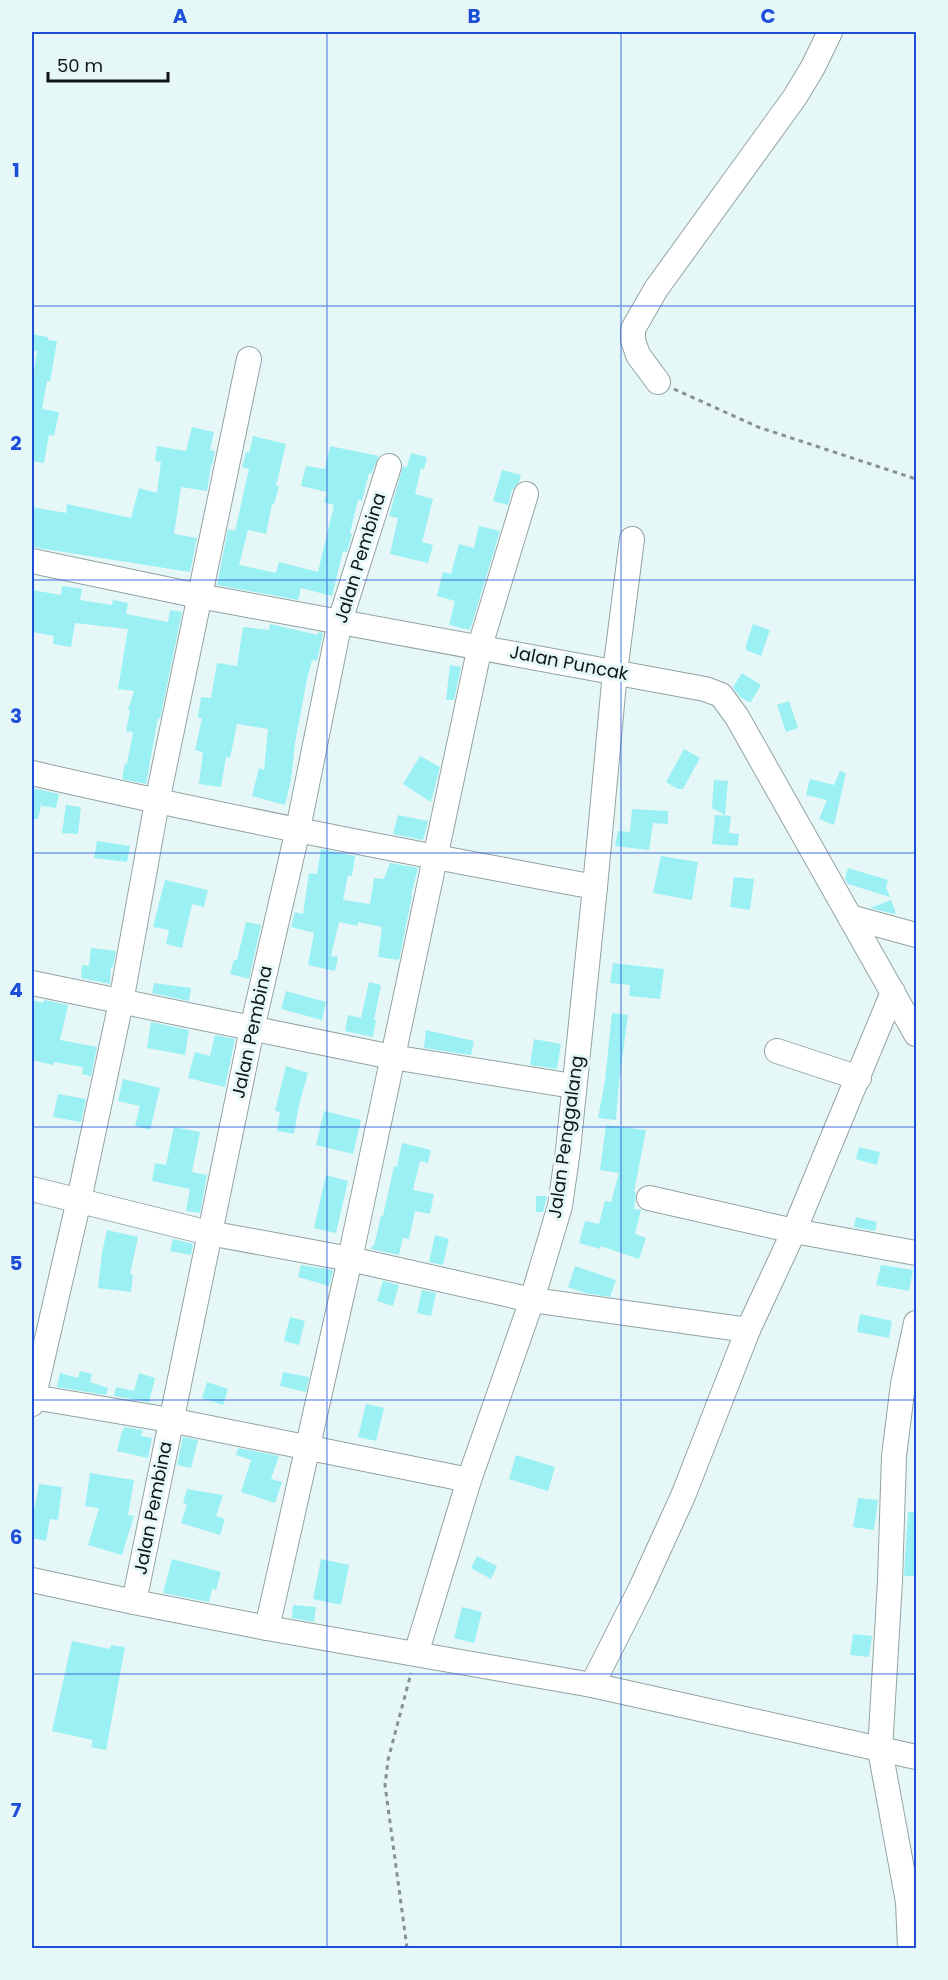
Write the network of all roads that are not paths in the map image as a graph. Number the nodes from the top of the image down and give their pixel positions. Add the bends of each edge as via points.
1 (830, 32) edge
2 (249, 359) dead end
3 (658, 382) road end
4 (389, 466) dead end
5 (526, 494) dead end
6 (632, 539) dead end
7 (32, 561) edge
8 (199, 596) junction
9 (340, 621) junction
10 (480, 646) junction
11 (615, 672) junction
12 (32, 773) edge
13 (157, 802) junction
14 (298, 829) junction
15 (435, 858) junction
16 (595, 887) junction
17 (850, 917) junction
18 (916, 935) edge
19 (32, 983) edge
20 (894, 992) junction
21 (122, 1002) junction
22 (252, 1029) junction
23 (916, 1034) edge
24 (777, 1051) dead end
25 (392, 1057) junction
26 (859, 1078) junction
27 (573, 1086) junction
28 (32, 1189) edge
29 (649, 1198) dead end
30 (79, 1200) junction
31 (794, 1231) junction
32 (209, 1233) junction
33 (916, 1253) edge
34 (350, 1259) junction
35 (532, 1300) junction
36 (916, 1323) edge
37 (748, 1330) junction
38 (913, 1353) edge
39 (32, 1401) edge
40 (170, 1420) junction
41 (306, 1448) junction
42 (469, 1480) junction
43 (32, 1580) edge
44 (134, 1602) junction
45 (267, 1628) junction
46 (416, 1654) junction
47 (592, 1684) junction
48 (880, 1750) junction
49 (916, 1757) edge
50 (910, 1948) edge

1 - 3 street via 795,97 656,289 633,329 638,355
2 - 8 street
4 - 9 street, Jalan Pembina
5 - 10 street
6 - 11 street, Jalan Penggalang
7 - 8 street, Jalan Puncak
8 - 9 street, Jalan Puncak
8 - 13 street
9 - 10 street, Jalan Puncak
9 - 14 street, Jalan Pembina
10 - 11 street, Jalan Puncak
10 - 15 street
11 - 16 street, Jalan Penggalang
11 - 17 street, Jalan Puncak via 714,691 726,699
12 - 13 street
13 - 14 street
13 - 21 street
14 - 15 street
14 - 22 street, Jalan Pembina
15 - 16 street
15 - 25 street
16 - 27 street, Jalan Penggalang
17 - 18 street
17 - 20 street, Jalan Puncak
19 - 21 street
20 - 23 street, Jalan Puncak
20 - 26 street
21 - 22 street
21 - 30 street
22 - 25 street
22 - 32 street, Jalan Pembina
24 - 26 street
25 - 27 street
25 - 34 street
26 - 31 street
27 - 35 street, Jalan Penggalang via 560,1206
28 - 30 street
29 - 31 street
30 - 32 street
30 - 39 street
31 - 33 street
31 - 37 street
32 - 34 street
32 - 40 street, Jalan Pembina
34 - 35 street
34 - 41 street
35 - 37 street
35 - 42 street, Jalan Penggalang
36 - 38 street
37 - 47 street via 683,1496
38 - 48 street via 903,1384 894,1456
39 - 40 street
40 - 41 street
40 - 44 street, Jalan Pembina
41 - 42 street
41 - 45 street
42 - 46 street, Jalan Penggalang
43 - 44 street
44 - 45 street
45 - 46 street
46 - 47 street
47 - 48 street
48 - 49 street
48 - 50 street via 908,1902

